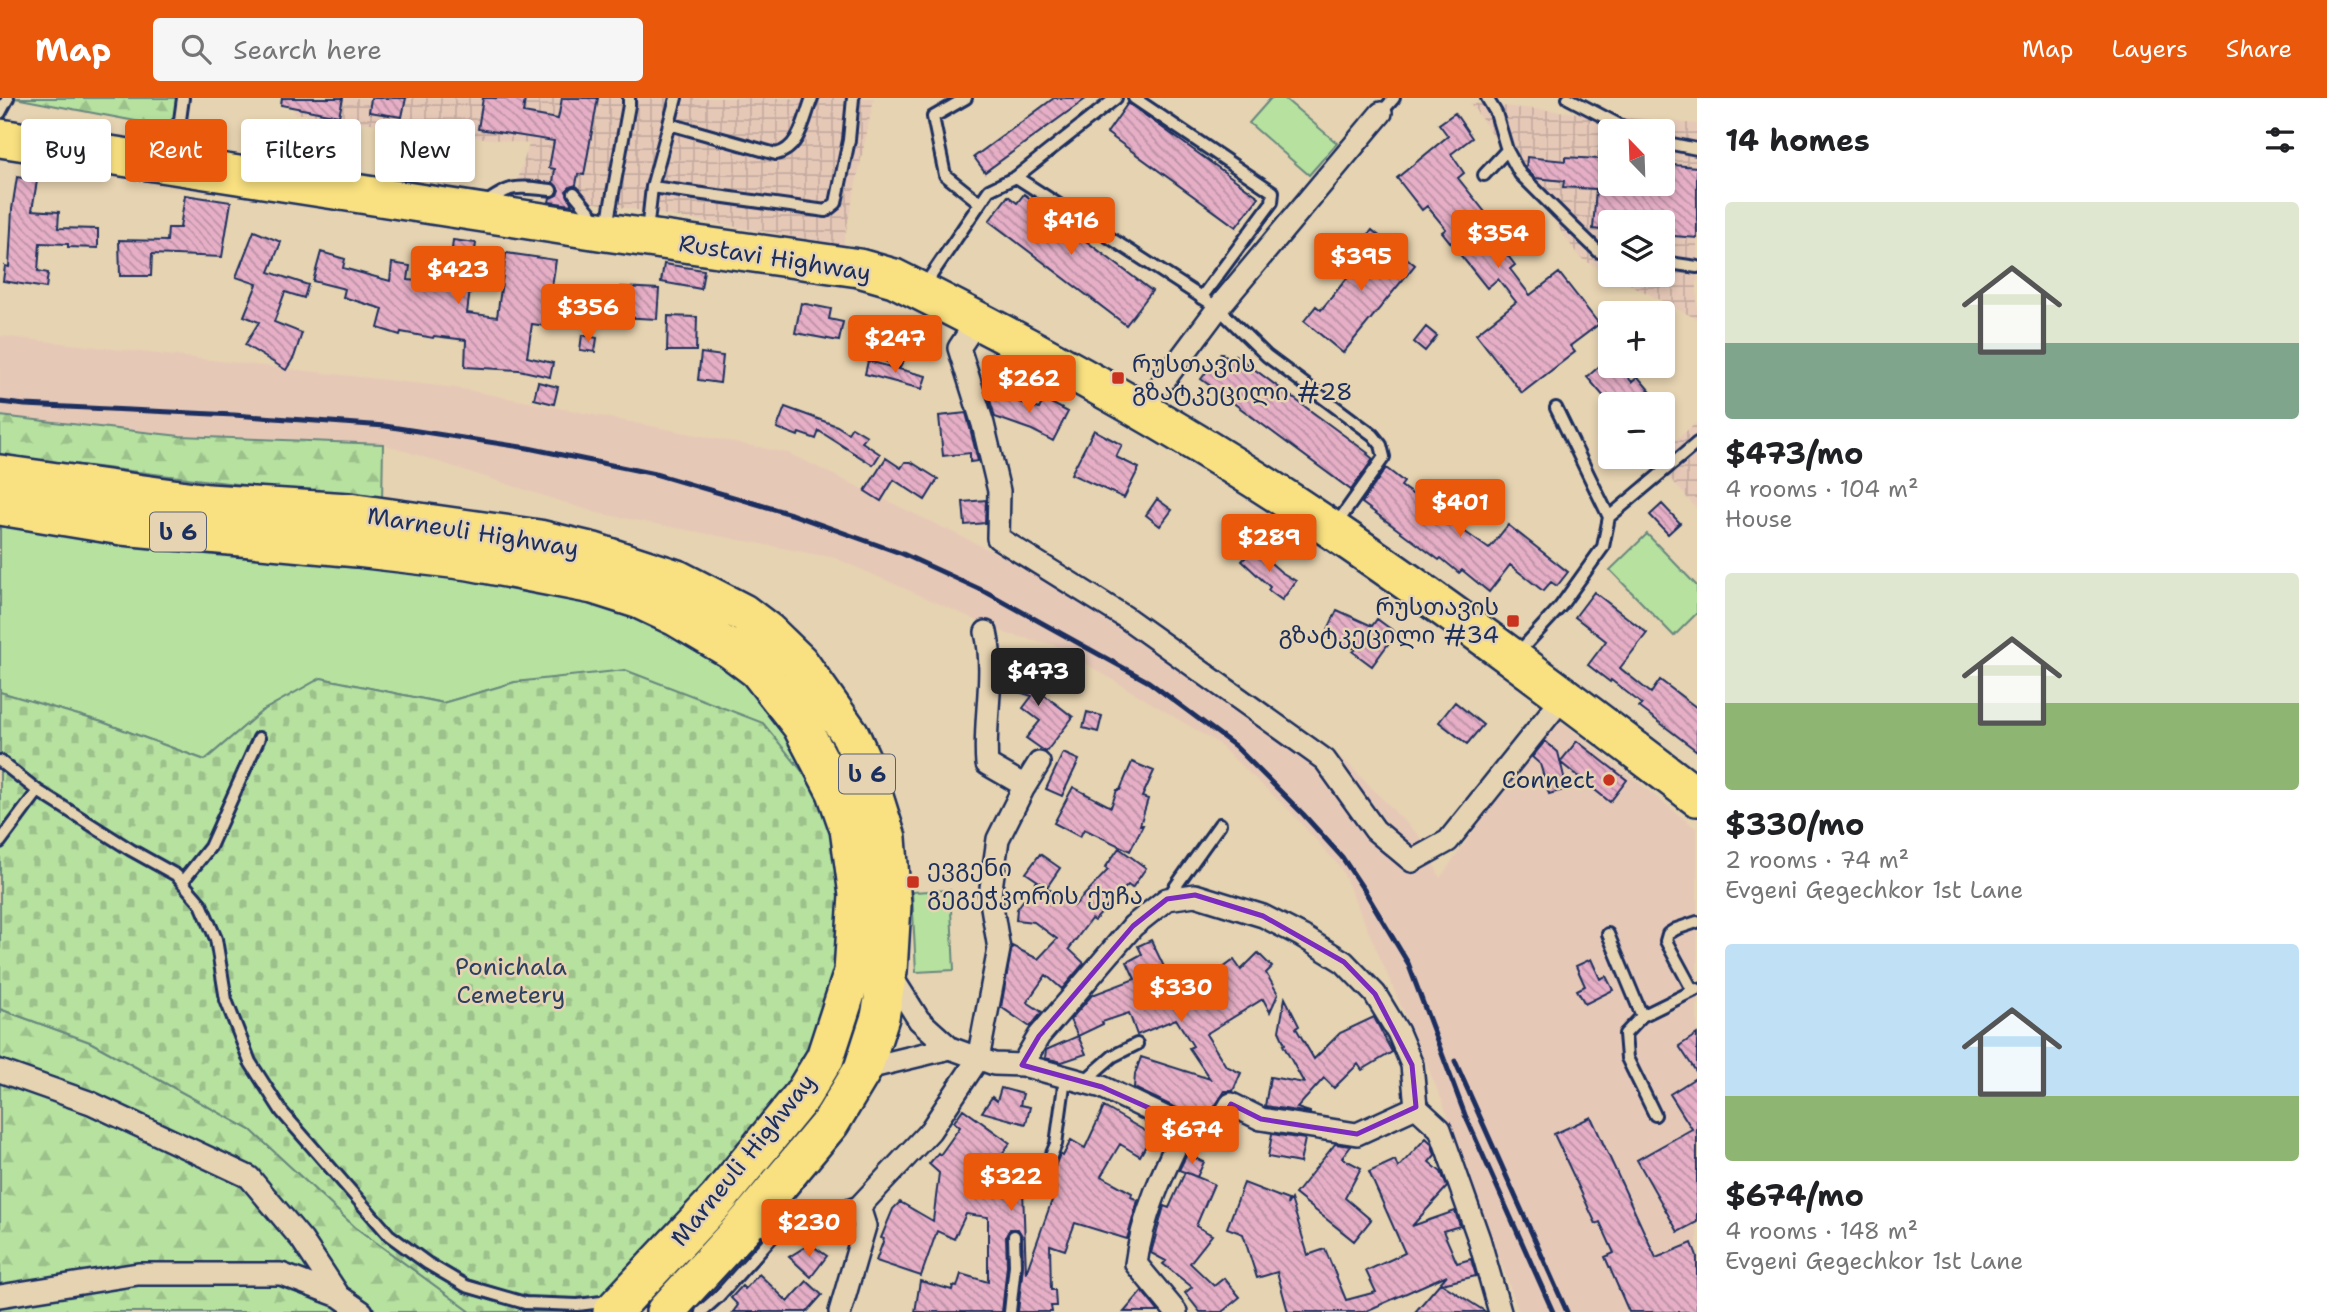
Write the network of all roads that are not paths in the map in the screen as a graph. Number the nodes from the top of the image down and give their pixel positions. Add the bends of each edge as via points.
1 (8, 98) edge
2 (183, 98) edge
3 (677, 98) edge
4 (812, 98) edge
5 (853, 98) edge
6 (966, 98) edge
7 (1116, 98) edge
8 (1134, 98) edge
9 (1488, 98) edge
10 (1567, 98) edge
11 (630, 100) edge
12 (1387, 106) edge
13 (0, 113) edge
14 (180, 119) edge
15 (1608, 119) edge
16 (669, 124) junction
17 (0, 138) edge
18 (1675, 145) edge
19 (1697, 149) edge
20 (1507, 150) junction
21 (125, 157) edge
22 (227, 173) edge
23 (1484, 175) dead end
24 (1016, 177) junction
25 (652, 187) junction
26 (551, 190) dead end
27 (574, 193) dead end
28 (980, 203) junction
29 (474, 211) junction
30 (606, 232) junction
31 (646, 238) junction
32 (1598, 251) edge
33 (1675, 264) edge
34 (1697, 267) edge
35 (920, 291) junction
36 (1210, 303) junction
37 (977, 321) junction
38 (1556, 408) dead end
39 (1142, 410) junction
40 (1697, 443) edge
41 (0, 474) edge
42 (124, 490) junction
43 (0, 506) edge
44 (167, 514) junction
45 (1609, 517) junction
46 (122, 526) junction
47 (1333, 530) junction
48 (986, 632) dead end
49 (1513, 658) junction
50 (1564, 696) junction
51 (259, 738) dead end
52 (0, 761) edge
53 (1039, 763) dead end
54 (1025, 786) junction
55 (38, 791) junction
56 (1697, 797) edge
57 (1220, 824) dead end
58 (0, 842) edge
59 (182, 882) junction
60 (1167, 899) junction
61 (1697, 922) edge
62 (1608, 934) dead end
63 (888, 971) junction
64 (1695, 990) edge
65 (1642, 1016) junction
66 (1137, 1044) dead end
67 (950, 1048) junction
68 (978, 1059) junction
69 (1022, 1065) junction
70 (863, 1069) junction
71 (0, 1072) edge
72 (1074, 1080) junction
73 (1416, 1107) junction
74 (1655, 1115) dead end
75 (1185, 1127) junction
76 (1039, 1185) dead end
77 (859, 1207) junction
78 (746, 1224) junction
79 (784, 1225) junction
80 (1014, 1236) dead end
81 (0, 1296) edge
82 (339, 1296) junction
83 (618, 1305) edge
84 (362, 1312) edge
85 (665, 1312) edge
86 (701, 1312) edge
87 (840, 1312) edge
88 (1010, 1312) edge
89 (1176, 1312) edge
90 (1500, 1312) edge

1 - 13 lane
2 - 14 lane
3 - 16 lane
4 - 16 lane via 795,141 786,152 776,154
5 - 25 lane via 836,203 826,211
6 - 28 lane via 933,117 945,175
7 - 24 lane
8 - 36 lane via 1273,192 1272,202
9 - 20 lane
10 - 15 lane
11 - 30 lane
12 - 36 street
16 - 25 lane
17 - 21 highway, Rustavi Highway
18 - 19 lane
20 - 23 lane
20 - 32 lane via 1520,174
22 - 29 highway, Rustavi Highway
24 - 28 lane via 989,190
24 - 36 lane
25 - 31 lane
26 - 29 lane via 504,189
27 - 30 lane
28 - 35 lane
29 - 30 highway, Rustavi Highway
30 - 31 highway, Rustavi Highway
31 - 35 highway, Rustavi Highway via 859,268
33 - 34 lane
35 - 37 highway, Rustavi Highway
36 - 39 street
36 - 47 lane via 1268,356 1381,445 1384,457
37 - 39 highway, Rustavi Highway
37 - 50 street via 959,348 999,491 998,538 1125,617 1325,760 1375,830 1412,861 1448,841
38 - 45 lane
39 - 47 highway, Rustavi Highway
40 - 45 lane
41 - 42 highway, Marneuli Highway / ს 6
42 - 44 highway, Marneuli Highway / ს 6
42 - 46 highway
43 - 46 highway, Marneuli Highway / ს 6
44 - 46 highway, Marneuli Highway / ს 6
44 - 63 highway, Marneuli Highway / ს 6 via 208,503 349,512 539,539 677,579 743,613 799,662 849,734 864,765 887,838 892,905
44 - 83 highway, Marneuli Highway / ს 6 via 357,548 470,561 593,585 640,600 730,649 758,670 801,725 836,792 849,829 858,895 853,972 825,1058 802,1096 718,1199
45 - 49 lane via 1603,547 1560,607
47 - 49 highway, Rustavi Highway
48 - 54 street via 990,651 987,764
49 - 50 highway, Rustavi Highway
50 - 56 highway, Rustavi Highway
51 - 59 lane via 210,847
52 - 55 lane
53 - 54 street
54 - 68 street via 998,839 990,895 999,949
55 - 58 lane
55 - 59 lane
57 - 60 lane
59 - 83 lane via 201,904 216,939 226,1000 250,1062 282,1111 389,1235 466,1286 525,1303
60 - 69 street via 1133,926 1040,1036
60 - 73 street via 1195,895 1263,916 1344,962 1375,994 1398,1032 1412,1065
61 - 64 lane via 1668,934 1667,941
62 - 65 lane
63 - 67 street via 919,1020
63 - 70 highway, Marneuli Highway / ს 6 via 880,1017
64 - 65 lane
65 - 74 lane via 1625,1034 1627,1058
66 - 72 lane
67 - 68 street
67 - 70 street
68 - 69 street
68 - 77 street via 930,1131
69 - 72 street
70 - 78 highway, Marneuli Highway / ს 6 via 831,1122
71 - 82 street via 91,1103 249,1177 302,1240
72 - 75 street via 1133,1100
72 - 76 lane
73 - 75 street via 1357,1134 1261,1119 1231,1104 1212,1136
73 - 90 street via 1440,1129
75 - 89 street via 1163,1172 1139,1241 1136,1264
77 - 79 street via 808,1226
77 - 87 street via 865,1226
78 - 79 street
78 - 85 highway, Marneuli Highway / ს 6
79 - 86 lane
80 - 88 lane
81 - 82 street via 138,1274 281,1274
82 - 84 street

